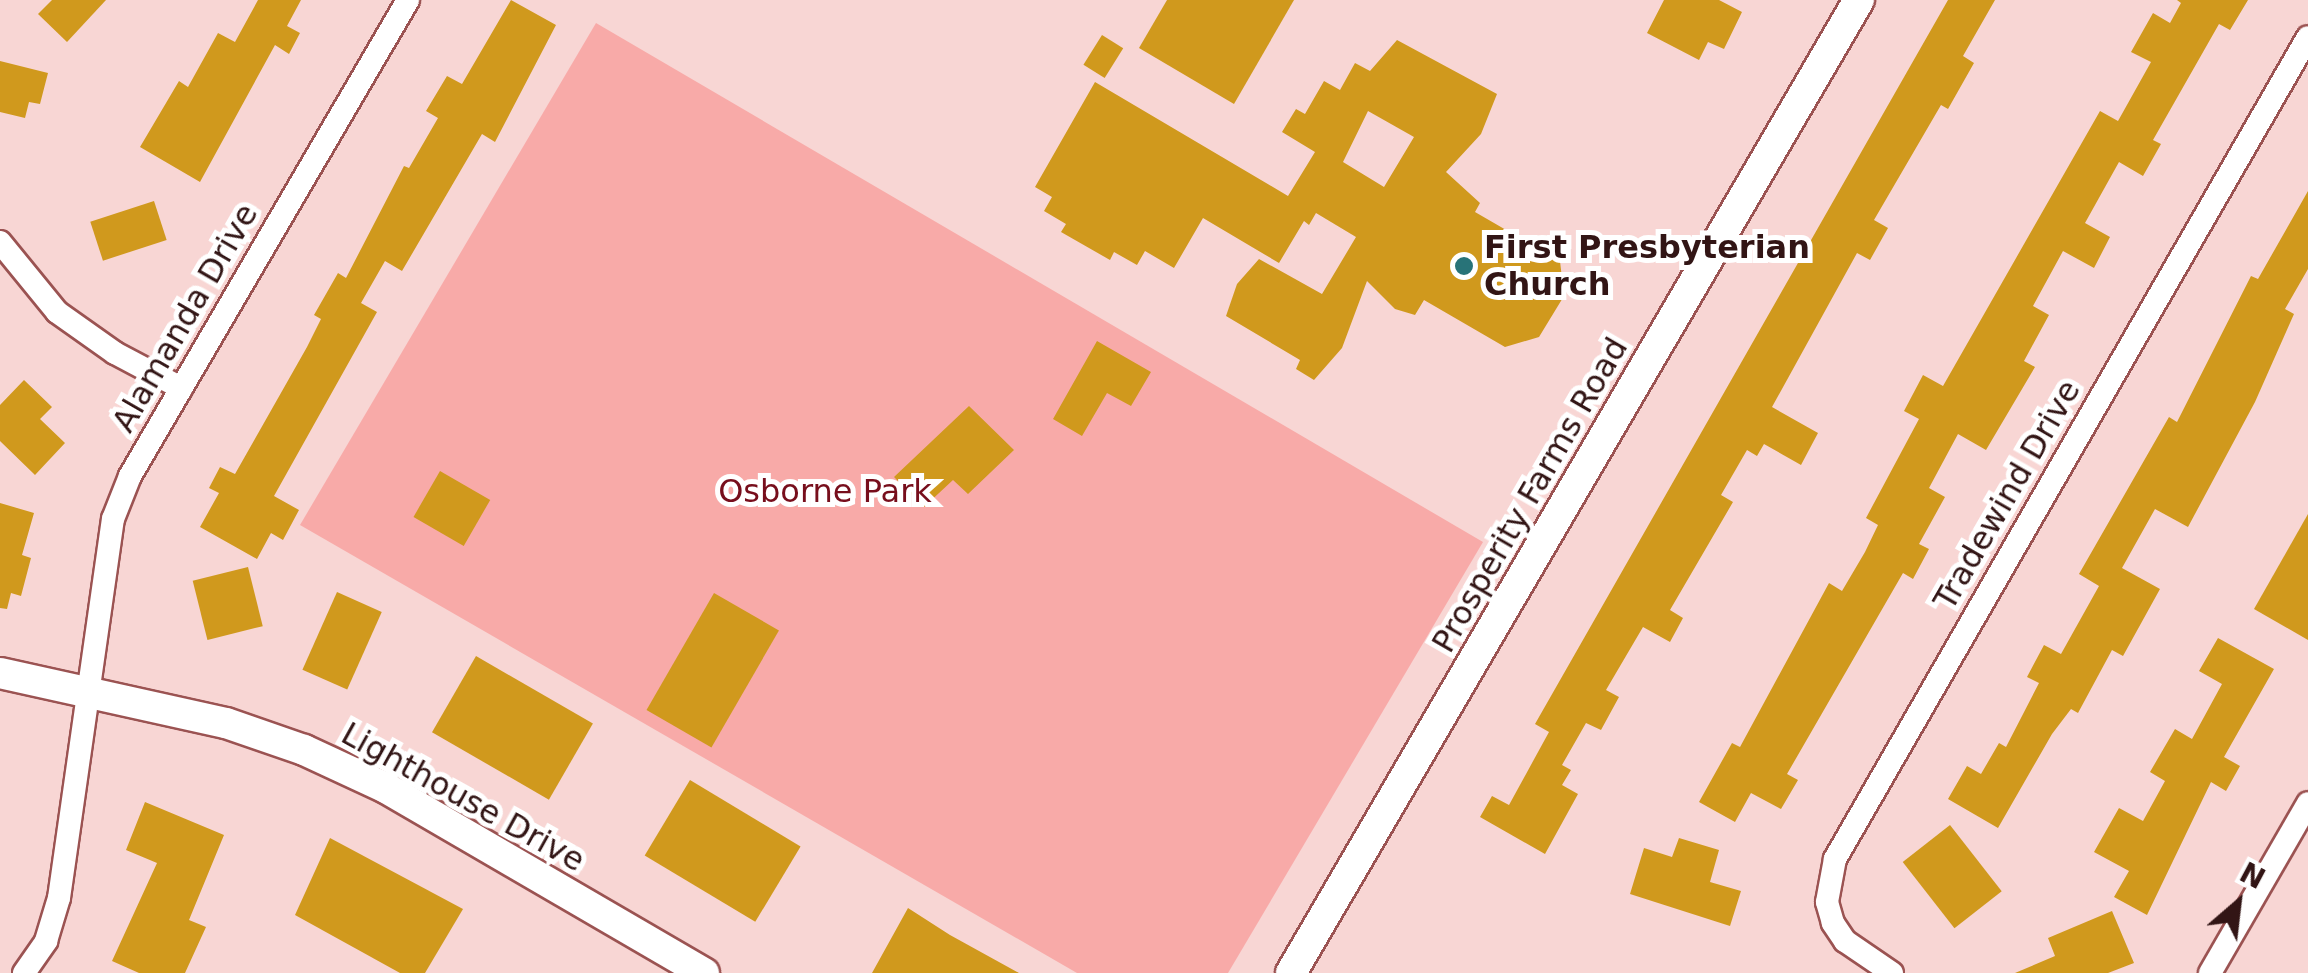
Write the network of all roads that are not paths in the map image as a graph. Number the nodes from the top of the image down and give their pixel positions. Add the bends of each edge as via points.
1 (408, 0) edge
2 (1854, 2) edge
3 (2308, 37) edge
4 (0, 242) edge
5 (181, 388) junction
6 (0, 674) edge
7 (85, 693) junction
8 (2308, 803) edge
9 (24, 973) edge
10 (704, 973) edge
11 (1291, 973) edge
12 (1892, 973) edge
13 (2210, 973) edge

1 - 5 street, Alamanda Drive
2 - 11 street, Prosperity Farms Road
3 - 12 street, Tradewind Drive via 1835,859 1828,880 1833,923 1845,942
4 - 5 street via 57,312 115,354
5 - 7 street, Alamanda Drive via 112,519
6 - 7 street, Lighthouse Drive
7 - 9 street, Alamanda Drive via 57,909
7 - 10 street, Lighthouse Drive via 226,723 304,750 386,788
8 - 13 street

